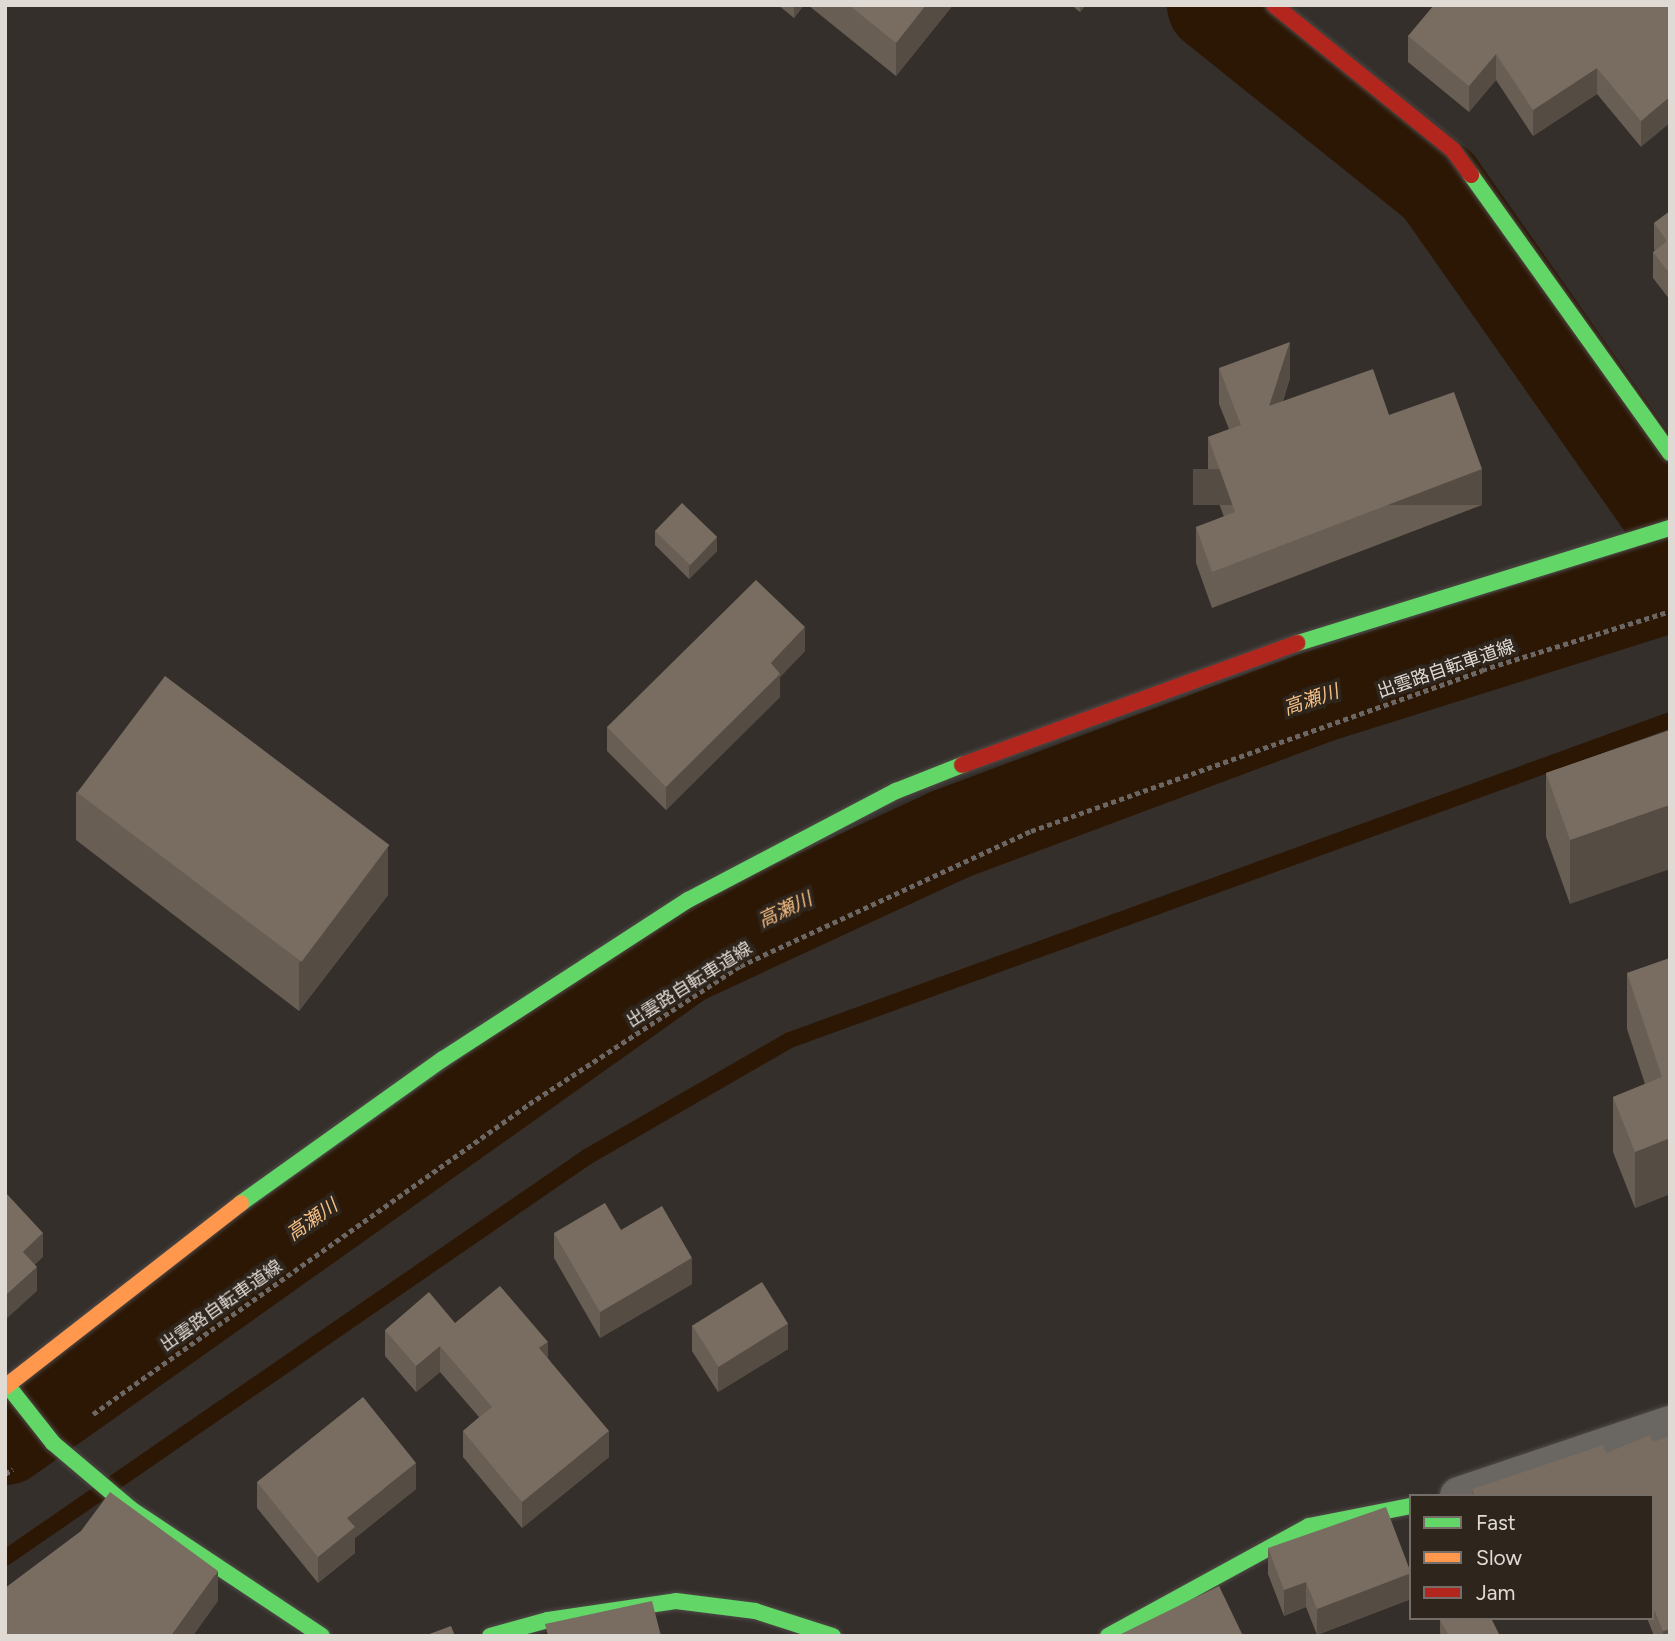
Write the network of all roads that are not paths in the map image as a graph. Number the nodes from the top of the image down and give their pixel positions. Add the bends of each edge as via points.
1 (1274, 5) edge
2 (1670, 453) edge
3 (1670, 528) edge
4 (7, 1387) edge
5 (1670, 1425) edge
6 (1465, 1494) edge
7 (1409, 1506) edge
8 (322, 1636) edge
9 (491, 1636) edge
10 (833, 1636) edge
11 (1108, 1636) edge

1 - 2 street via 1453,150
3 - 4 street via 1335,630 896,791 688,900 443,1059 252,1195
4 - 8 street via 52,1443 131,1509
5 - 6 street
7 - 11 street via 1309,1526
9 - 10 street via 548,1619 676,1601 755,1611

